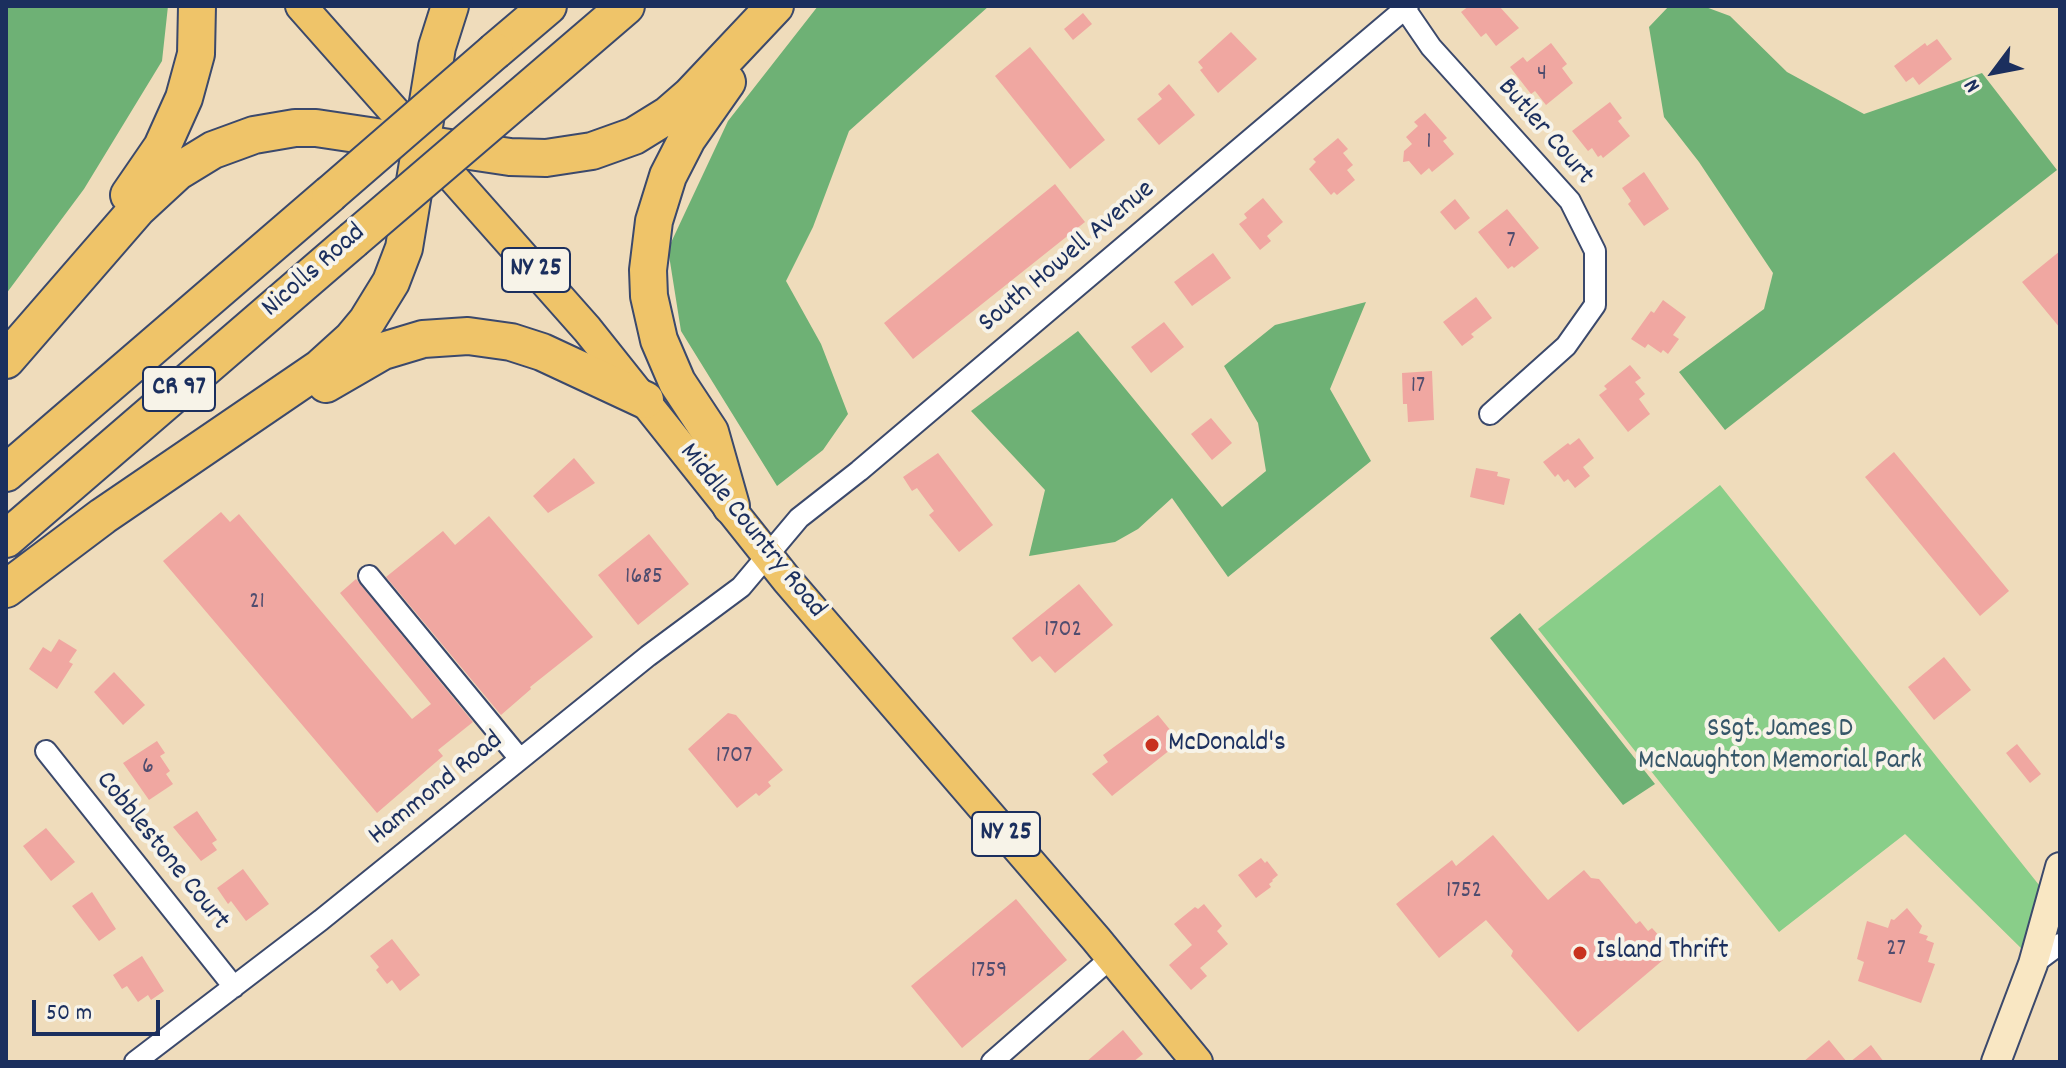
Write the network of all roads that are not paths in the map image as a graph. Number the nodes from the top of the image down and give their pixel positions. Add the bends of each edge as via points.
1 (197, 6) edge
2 (301, 6) edge
3 (450, 6) edge
4 (548, 6) edge
5 (626, 6) edge
6 (776, 6) edge
7 (1407, 7) edge
8 (423, 143) junction
9 (58, 299) junction
10 (6, 360) edge
11 (645, 400) junction
12 (1490, 414) dead end
13 (221, 436) junction
14 (6, 473) edge
15 (731, 506) junction
16 (6, 539) edge
17 (767, 554) junction
18 (369, 576) dead end
19 (6, 589) edge
20 (46, 751) dead end
21 (520, 759) junction
22 (2060, 867) edge
23 (2060, 944) edge
24 (1112, 957) junction
25 (2033, 964) junction
26 (234, 987) junction
27 (135, 1062) edge
28 (992, 1062) edge
29 (1197, 1062) edge
30 (1996, 1062) edge

1 - 9 highway via 192,78 175,124
2 - 8 main road, Middle Country Road / NY 25
3 - 8 highway via 437,47
4 - 14 highway, Nicolls Road / CR 97, bridge
5 - 16 highway, Nicolls Road / CR 97, bridge
6 - 8 highway via 680,105 616,144 546,158
6 - 15 highway via 676,159 649,245 649,296 659,340 677,382 710,432
7 - 12 street, Butler Court via 1431,47 1570,201 1595,251 1595,305 1566,346
7 - 17 street, South Howell Avenue via 806,512
8 - 9 highway via 295,128 213,150 158,188
8 - 11 main road, Middle Country Road / NY 25
8 - 13 highway via 404,248 381,301 336,354
9 - 10 highway
11 - 13 highway via 511,342 446,336 383,351 312,394
11 - 15 main road, Middle Country Road / NY 25
13 - 19 highway
15 - 17 main road, Middle Country Road / NY 25
17 - 21 street, Hammond Road via 741,587
17 - 24 main road, Middle Country Road / NY 25
18 - 21 street
20 - 26 street, Cobblestone Court
21 - 26 street, Hammond Road
22 - 25 street
23 - 25 street
24 - 28 street
24 - 29 main road, Middle Country Road / NY 25
25 - 30 street
26 - 27 street, Hammond Road

